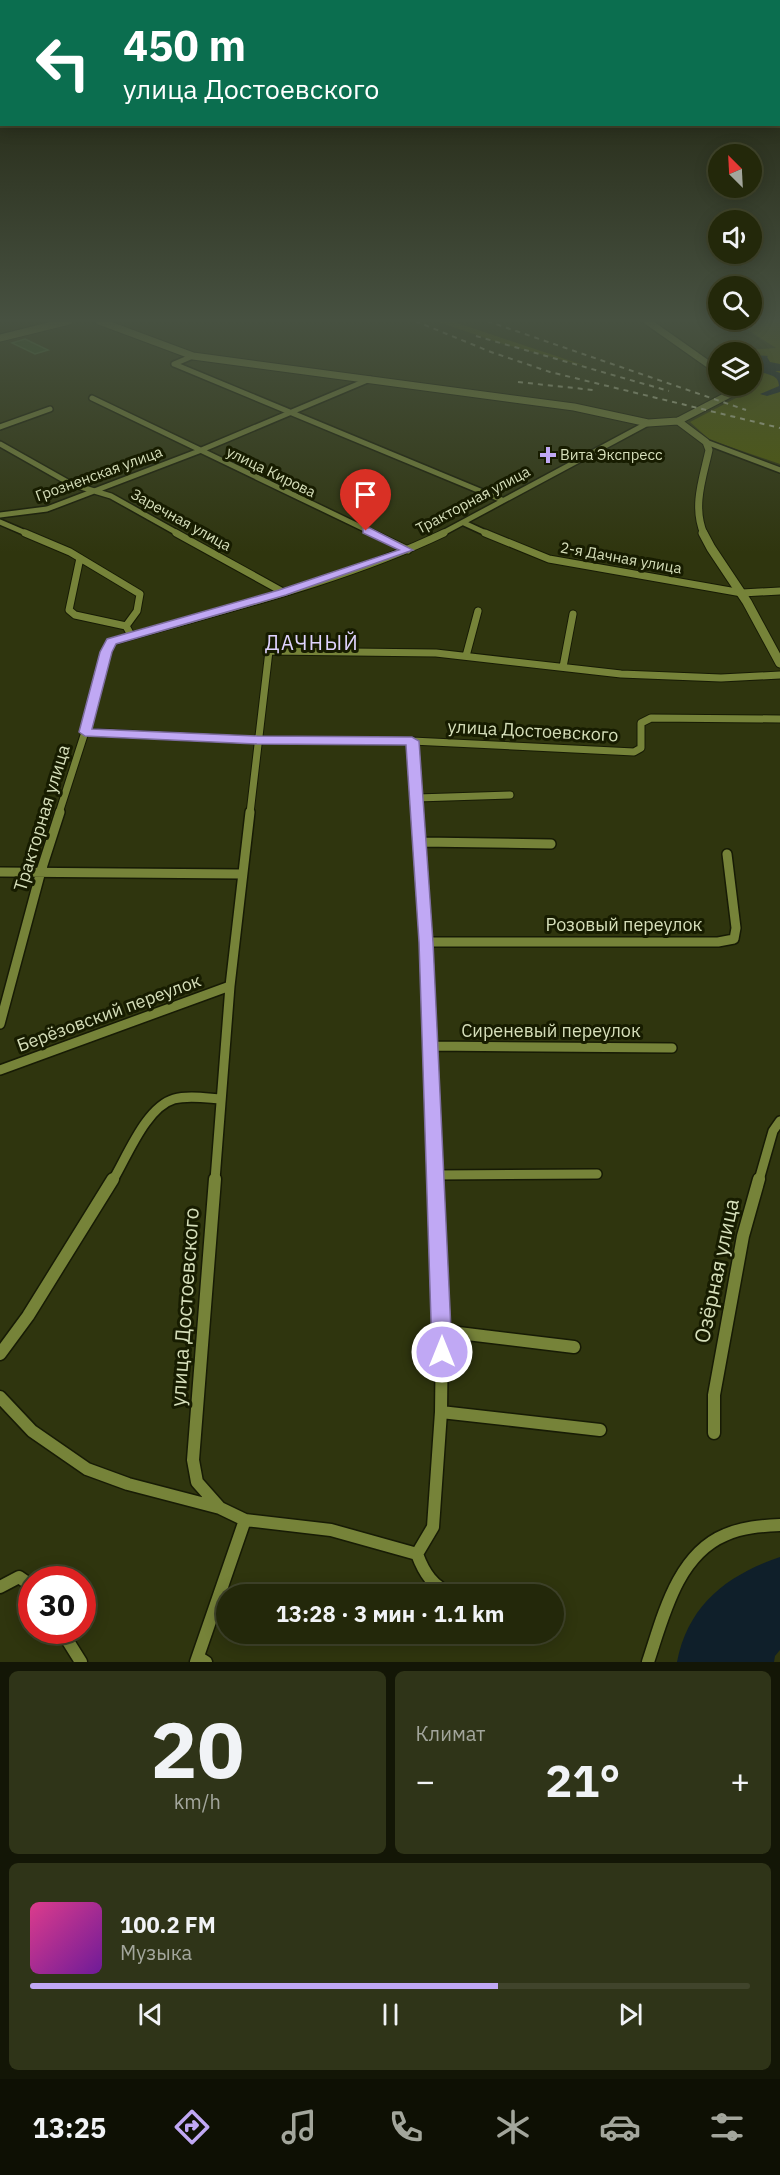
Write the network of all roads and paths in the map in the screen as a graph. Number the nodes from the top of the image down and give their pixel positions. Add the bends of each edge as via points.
1 (93, 399) edge
2 (256, 399) edge
3 (324, 399) edge
4 (514, 399) edge
5 (721, 399) edge
6 (50, 409) dead end
7 (290, 413) junction
8 (678, 421) junction
9 (648, 423) junction
10 (0, 427) edge
11 (706, 442) junction
12 (0, 444) edge
13 (199, 451) junction
14 (780, 470) edge
15 (95, 491) junction
16 (502, 500) junction
17 (0, 515) edge
18 (0, 522) edge
19 (464, 523) junction
20 (408, 550) junction
21 (80, 558) junction
22 (780, 591) edge
23 (283, 592) junction
24 (742, 593) junction
25 (478, 610) dead end
26 (573, 614) dead end
27 (126, 626) junction
28 (131, 635) junction
29 (466, 656) junction
30 (780, 663) edge
31 (563, 667) junction
32 (780, 675) edge
33 (780, 719) edge
34 (85, 732) junction
35 (257, 740) junction
36 (412, 741) junction
37 (510, 795) dead end
38 (417, 798) junction
39 (421, 842) junction
40 (551, 844) dead end
41 (727, 854) dead end
42 (41, 871) junction
43 (0, 872) edge
44 (242, 874) junction
45 (426, 942) junction
46 (230, 986) junction
47 (0, 1024) edge
48 (430, 1046) junction
49 (672, 1048) dead end
50 (0, 1070) edge
51 (221, 1099) junction
52 (780, 1122) edge
53 (597, 1174) dead end
54 (436, 1175) junction
55 (442, 1331) junction
56 (574, 1347) dead end
57 (0, 1354) edge
58 (0, 1396) edge
59 (441, 1412) junction
60 (600, 1430) dead end
61 (714, 1433) dead end
62 (220, 1509) junction
63 (245, 1520) junction
64 (780, 1525) edge
65 (417, 1554) junction
66 (18, 1577) edge
67 (434, 1584) edge
68 (0, 1587) edge
69 (70, 1644) edge
70 (200, 1660) edge
71 (81, 1662) edge
72 (648, 1662) edge

1 - 13 street, улица Кирова
2 - 7 street
3 - 7 street, Грозненская улица
4 - 9 street via 583,408
5 - 8 street
6 - 10 street
7 - 13 street, Грозненская улица
7 - 16 street
8 - 9 street
8 - 11 street
9 - 16 street, Тракторная улица
11 - 14 street
11 - 24 street via 709,450 699,519 722,566
12 - 15 street, Заречная улица via 71,484
13 - 15 street, Грозненская улица
13 - 20 street, улица Кирова
15 - 17 street, Грозненская улица via 47,509
15 - 23 street, Заречная улица via 111,496
16 - 19 street, Тракторная улица
18 - 21 street
19 - 20 street, Тракторная улица
19 - 24 street, 2-я Дачная улица via 549,559
20 - 23 street, Тракторная улица
21 - 27 street via 140,594 132,620
21 - 27 street via 69,610 75,615
22 - 24 street, 2-я Дачная улица
23 - 28 street, Тракторная улица
24 - 30 street
25 - 29 street
26 - 31 street
27 - 28 street
28 - 34 street, Тракторная улица via 111,642 106,652
29 - 31 street
29 - 35 street, улица Достоевского via 269,651
31 - 32 street via 721,678
33 - 36 street, улица Достоевского via 651,718 641,723 641,748 634,752
34 - 35 street, улица Достоевского
34 - 42 street, Тракторная улица
35 - 36 street, улица Достоевского
35 - 44 street, улица Достоевского
36 - 38 street
37 - 38 street
38 - 39 street
39 - 40 street
39 - 45 street
41 - 45 street, Розовый переулок via 734,939
42 - 43 street
42 - 44 street
42 - 47 street, Тракторная улица
44 - 46 street, улица Достоевского
45 - 48 street
46 - 50 street, Берёзовский переулок
46 - 51 street, улица Достоевского
48 - 49 street, Сиреневый переулок
48 - 54 street
51 - 57 street via 172,1099 151,1115 28,1316
51 - 62 street, улица Достоевского via 193,1460 197,1482
52 - 61 street, Озёрная улица via 773,1131 743,1236 714,1395
53 - 54 street
54 - 55 street
55 - 56 street
55 - 59 street
58 - 62 street via 32,1431 87,1469
59 - 60 street
59 - 65 street via 433,1527
62 - 63 street
63 - 65 street via 331,1530
63 - 70 street
64 - 72 street via 733,1532 706,1544 670,1595
65 - 67 street via 425,1575
66 - 68 street
69 - 71 street

